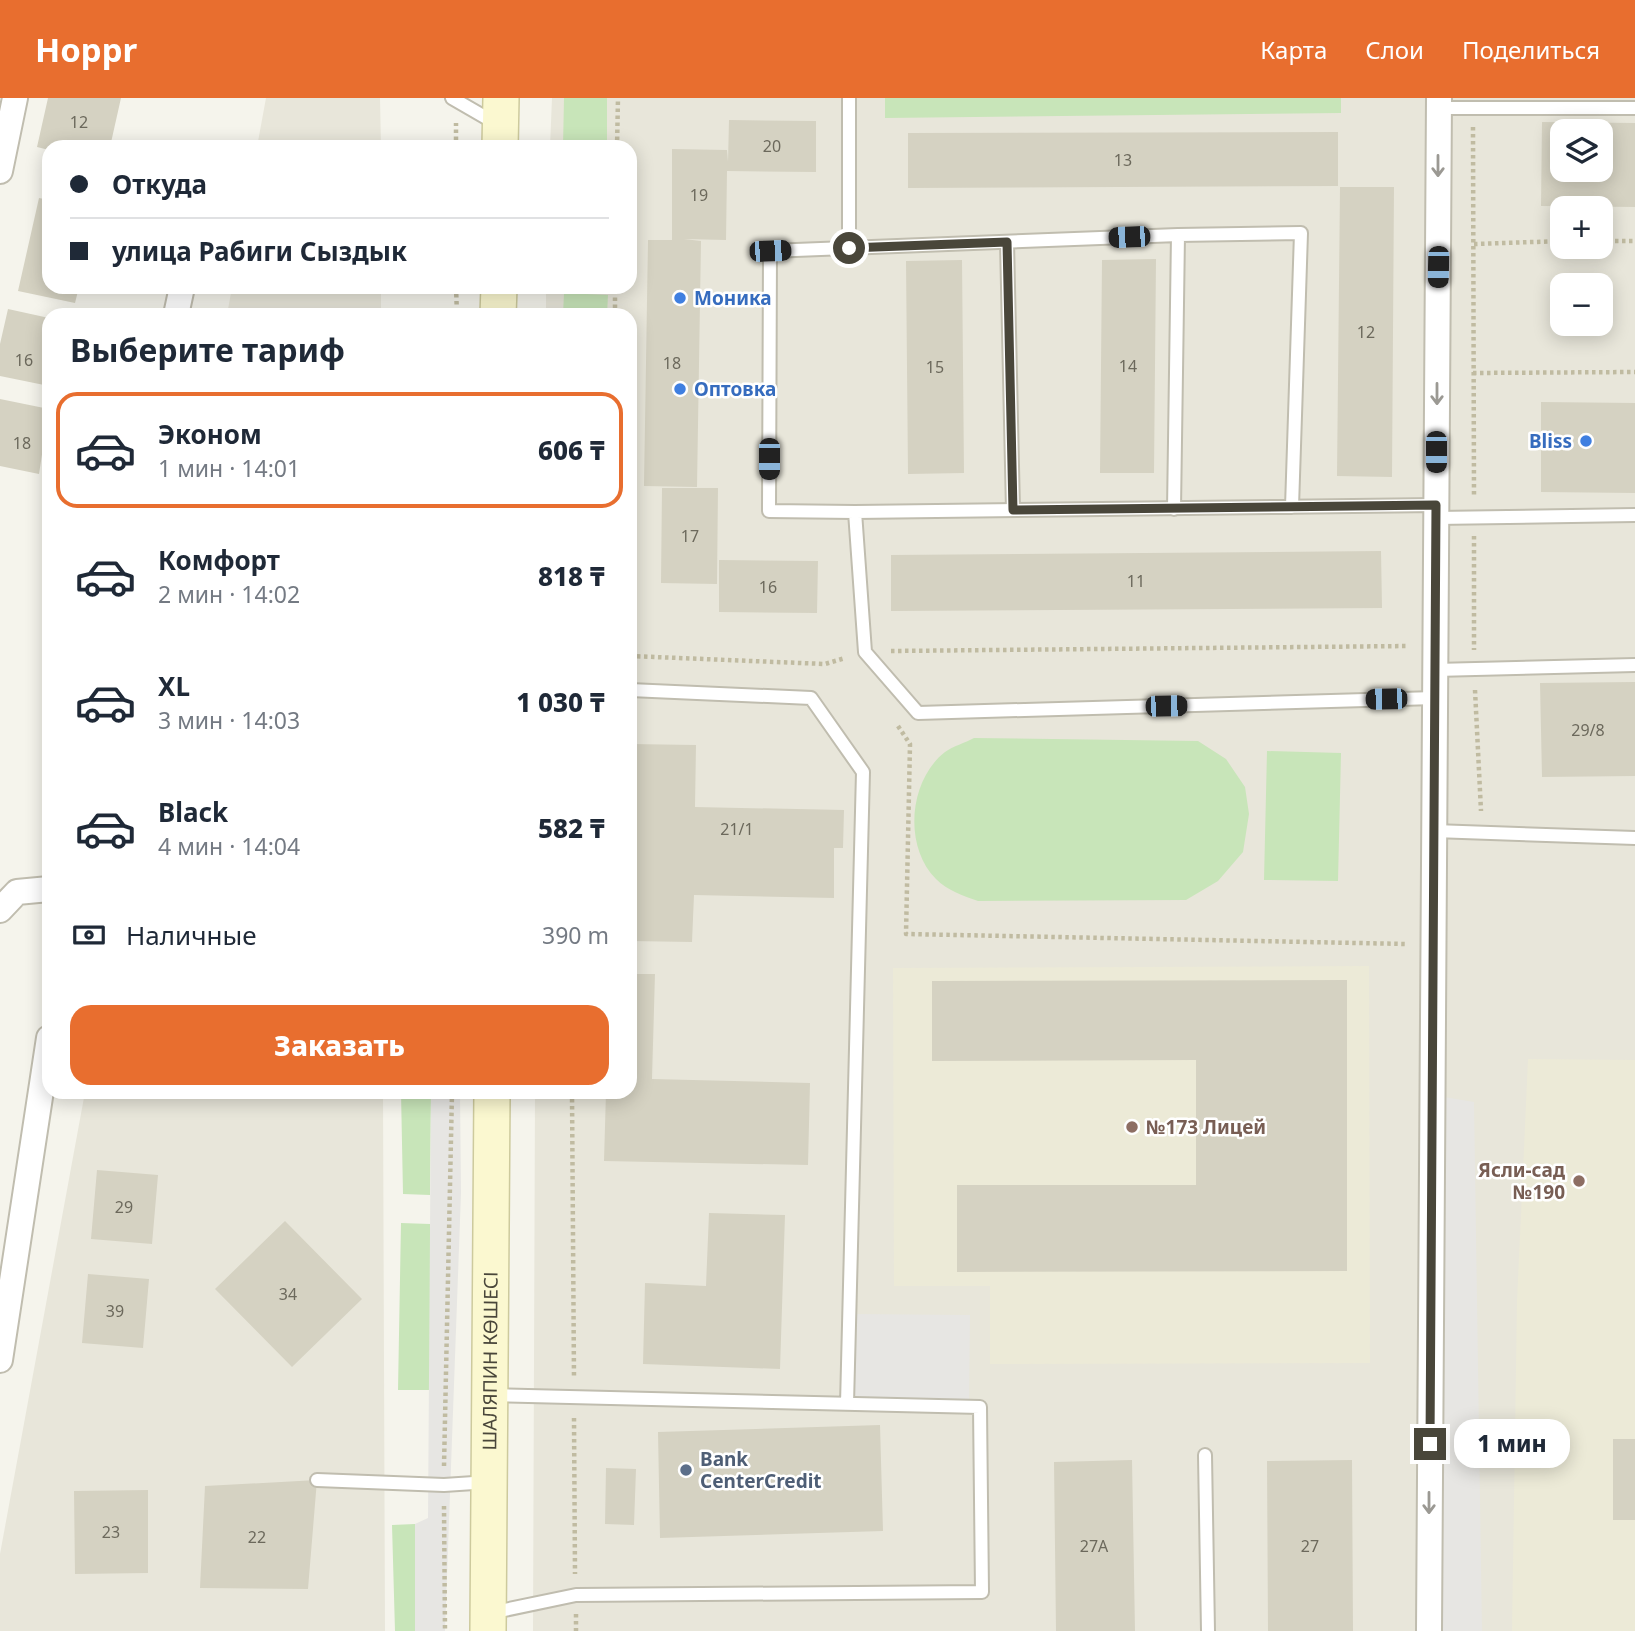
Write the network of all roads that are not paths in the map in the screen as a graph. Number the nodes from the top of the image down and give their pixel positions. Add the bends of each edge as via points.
1 (15, 98) edge
2 (452, 98) edge
3 (849, 98) edge
4 (1439, 103) edge
5 (1635, 108) edge
6 (501, 124) edge
7 (0, 171) edge
8 (1178, 235) junction
9 (1007, 242) junction
10 (849, 248) junction
11 (1292, 507) junction
12 (1174, 509) junction
13 (1013, 510) junction
14 (855, 512) junction
15 (1436, 512) junction
16 (1635, 515) edge
17 (1435, 657) junction
18 (1635, 665) edge
19 (637, 690) edge
20 (1435, 698) junction
21 (1434, 831) junction
22 (1635, 838) edge
23 (42, 889) edge
24 (0, 910) edge
25 (42, 1084) edge
26 (492, 1099) edge
27 (0, 1360) edge
28 (490, 1395) junction
29 (847, 1404) junction
30 (1205, 1455) dead end
31 (317, 1480) dead end
32 (489, 1482) junction
33 (488, 1622) edge
34 (1208, 1631) edge
35 (1429, 1631) edge

1 - 7 street
2 - 6 lane
3 - 10 lane
4 - 5 lane via 1473,108
4 -> 15 street
8 - 9 lane
8 - 11 lane via 1301,233
8 - 12 lane
9 - 10 lane
9 - 13 lane
10 - 14 lane via 770,251 769,511
11 - 12 lane
11 - 15 lane
12 - 13 lane
13 - 14 lane
14 - 20 lane via 866,652 918,713
15 - 16 lane via 1474,518
15 - 17 street
17 - 18 lane via 1474,669
17 - 20 street
19 - 29 lane via 811,698 863,772
20 - 21 street
21 - 22 lane
21 -> 35 street
23 - 24 street via 17,891
25 - 27 street
26 - 28 main road, ШАЛЯПИН КӨШЕСІ
28 - 29 lane
28 - 32 main road, ШАЛЯПИН КӨШЕСІ
29 - 33 lane via 980,1407 982,1592 576,1595
30 - 34 lane
31 - 32 lane via 444,1485
32 - 33 main road, ШАЛЯПИН КӨШЕСІ

